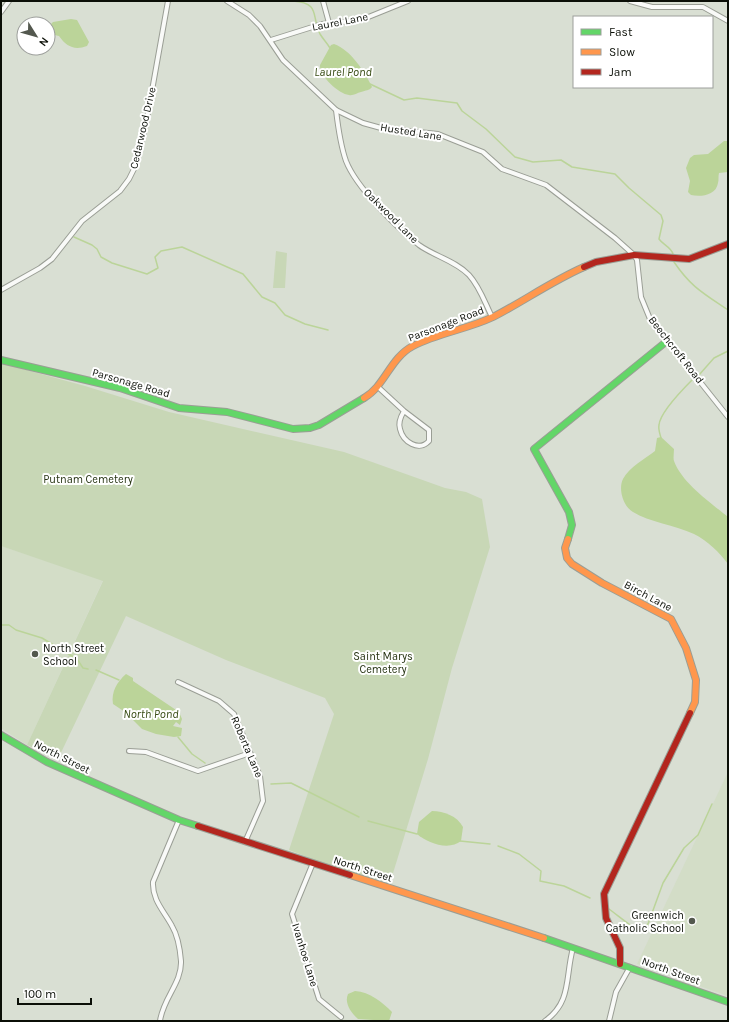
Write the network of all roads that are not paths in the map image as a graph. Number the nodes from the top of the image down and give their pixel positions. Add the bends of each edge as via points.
1 (9, 1) edge
2 (168, 1) edge
3 (227, 1) edge
4 (323, 1) edge
5 (408, 1) edge
6 (630, 1) edge
7 (1, 12) edge
8 (728, 21) edge
9 (329, 23) junction
10 (271, 40) junction
11 (336, 110) junction
12 (728, 244) edge
13 (634, 255) junction
14 (1, 290) edge
15 (492, 318) junction
16 (667, 341) junction
17 (1, 360) edge
18 (378, 387) junction
19 (404, 411) junction
20 (728, 416) edge
21 (178, 682) dead end
22 (1, 735) edge
23 (129, 751) dead end
24 (250, 753) junction
25 (179, 820) junction
26 (244, 842) junction
27 (313, 863) junction
28 (573, 948) junction
29 (620, 964) junction
30 (630, 967) junction
31 (728, 1002) edge
32 (341, 1017) dead end
33 (160, 1021) edge
34 (545, 1021) edge
35 (609, 1021) edge

1 - 7 street
2 - 14 street, Cedarwood Drive via 146,124 135,167 129,179 120,191 82,221 52,259
3 - 10 street, Husted Lane via 249,15
4 - 9 street
5 - 9 street, Laurel Lane via 362,20
6 - 8 street via 652,7 703,7
9 - 10 street, Laurel Lane
10 - 11 street, Husted Lane via 283,60
11 - 13 street, Husted Lane via 363,123 381,128 438,134 483,152 502,169 546,185
11 - 15 street, Oakwood Lane via 346,162 357,182 378,207 420,245 468,274 480,290
12 - 13 street, Parsonage Road via 689,259
13 - 15 street, Parsonage Road via 596,262 568,274
13 - 16 street, Beechcroft Road via 641,297 650,319
15 - 18 street, Parsonage Road via 412,346 391,365
16 - 20 street, Beechcroft Road
16 - 29 street, Birch Lane via 534,449 570,512 572,525 565,548 567,558 602,583 671,619 696,678 697,691 694,702 604,894 604,911 608,926 621,948
17 - 18 street, Parsonage Road via 120,388 179,408 227,412 293,429 319,425 371,394
18 - 19 street
19 - 19 street via 429,430 429,441 425,445 419,447 411,444 399,428
21 - 24 street, Roberta Lane via 219,701 234,714
22 - 25 street, North Street via 47,762
23 - 24 street via 146,752 198,770
24 - 26 street, Roberta Lane via 260,776 263,801
25 - 26 street, North Street
25 - 33 street via 152,890 155,900 178,939 181,962 179,977 162,1008
26 - 27 street, North Street
27 - 28 street, North Street
27 - 32 street, Ivanhoe Lane via 292,914 319,999
28 - 29 street, North Street
28 - 34 street via 566,993 557,1010
29 - 30 street, North Street
30 - 31 street, North Street
30 - 35 street via 616,992

